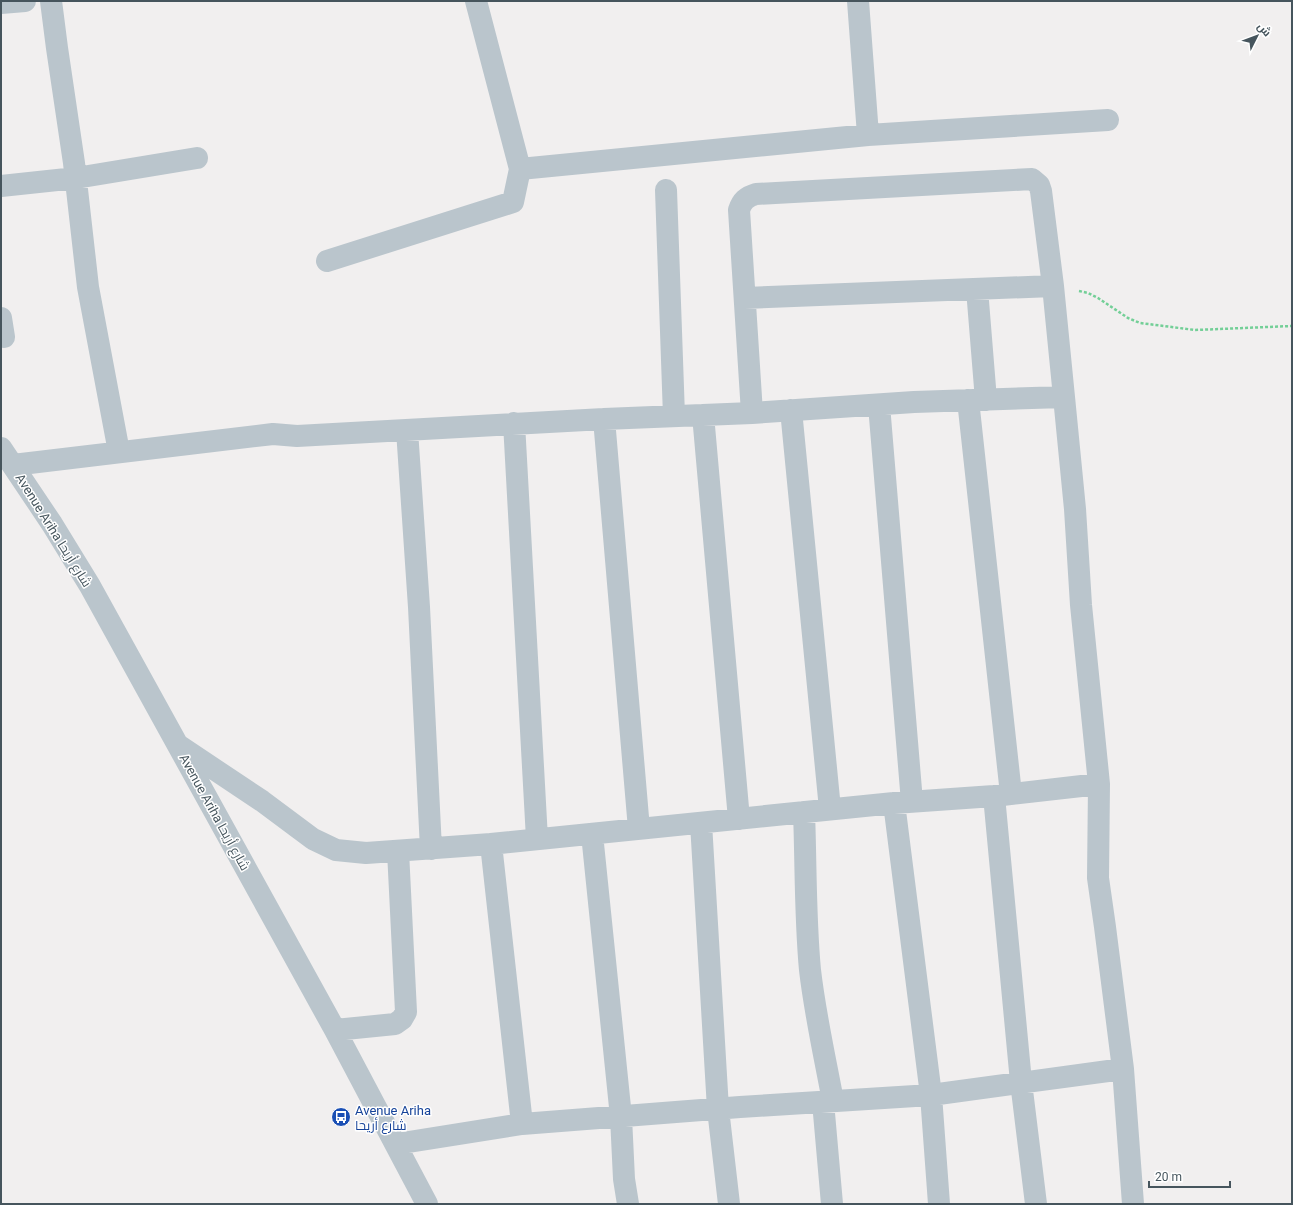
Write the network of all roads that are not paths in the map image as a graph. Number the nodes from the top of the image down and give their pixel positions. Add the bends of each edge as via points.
1 (25, 1) edge
2 (51, 1) edge
3 (476, 1) edge
4 (858, 1) edge
5 (1, 3) edge
6 (1108, 120) dead end
7 (868, 135) junction
8 (197, 158) dead end
9 (520, 169) junction
10 (76, 178) junction
11 (1, 186) edge
12 (666, 190) dead end
13 (327, 261) dead end
14 (1053, 286) junction
15 (977, 289) junction
16 (745, 298) junction
17 (1064, 397) junction
18 (977, 400) junction
19 (879, 404) junction
20 (791, 410) junction
21 (752, 413) junction
22 (703, 415) junction
23 (674, 416) junction
24 (604, 419) junction
25 (514, 423) junction
26 (407, 430) junction
27 (119, 452) junction
28 (7, 457) edge
29 (178, 745) junction
30 (1098, 784) junction
31 (1002, 795) junction
32 (903, 802) junction
33 (830, 809) junction
34 (804, 812) junction
35 (739, 819) junction
36 (700, 823) junction
37 (639, 829) junction
38 (592, 834) junction
39 (537, 839) junction
40 (491, 844) junction
41 (431, 849) junction
42 (398, 851) junction
43 (335, 1030) junction
44 (1123, 1069) junction
45 (1021, 1082) junction
46 (931, 1095) junction
47 (828, 1102) junction
48 (718, 1109) junction
49 (621, 1117) junction
50 (522, 1124) junction
51 (396, 1144) junction
52 (427, 1204) edge
53 (628, 1204) edge
54 (729, 1204) edge
55 (832, 1204) edge
56 (939, 1204) edge
57 (1036, 1204) edge
58 (1133, 1204) edge

1 - 5 street
2 - 10 street
3 - 9 street
4 - 7 street
6 - 7 street
7 - 9 street
8 - 10 street
9 - 13 street via 513,202
10 - 11 street
10 - 27 street via 88,287
12 - 23 street
14 - 15 street
14 - 16 street via 1042,191 1032,179 748,196 739,210
14 - 17 street
15 - 16 street
15 - 18 street
16 - 21 street
17 - 18 street
17 - 30 street
18 - 19 street
18 - 31 street
19 - 20 street
19 - 32 street
20 - 21 street
20 - 33 street
21 - 22 street
22 - 23 street
22 - 35 street
23 - 24 street
24 - 25 street
24 - 37 street
25 - 26 street
25 - 39 street
26 - 27 street via 297,436 273,434
26 - 41 street
27 - 28 street
28 - 29 street, Avenue Ariha شارع أريحا via 90,586
29 - 42 street via 262,800 313,839 336,850 366,854
29 - 43 street, Avenue Ariha شارع أريحا
30 - 31 street
30 - 44 street via 1098,878
31 - 32 street
31 - 45 street
32 - 33 street
32 - 46 street
33 - 34 street
34 - 35 street
34 - 47 street via 810,970
35 - 36 street
36 - 37 street
36 - 48 street
37 - 38 street
38 - 39 street
38 - 49 street
39 - 40 street
40 - 41 street
40 - 50 street
41 - 42 street
42 - 43 street via 406,1012 395,1024
43 - 51 street, Avenue Ariha شارع أريحا
44 - 45 street
44 - 58 street
45 - 46 street
45 - 57 street
46 - 47 street
46 - 56 street
47 - 48 street
47 - 55 street
48 - 49 street
48 - 54 street
49 - 50 street
49 - 53 street
50 - 51 street
51 - 52 street, Avenue Ariha شارع أريحا

